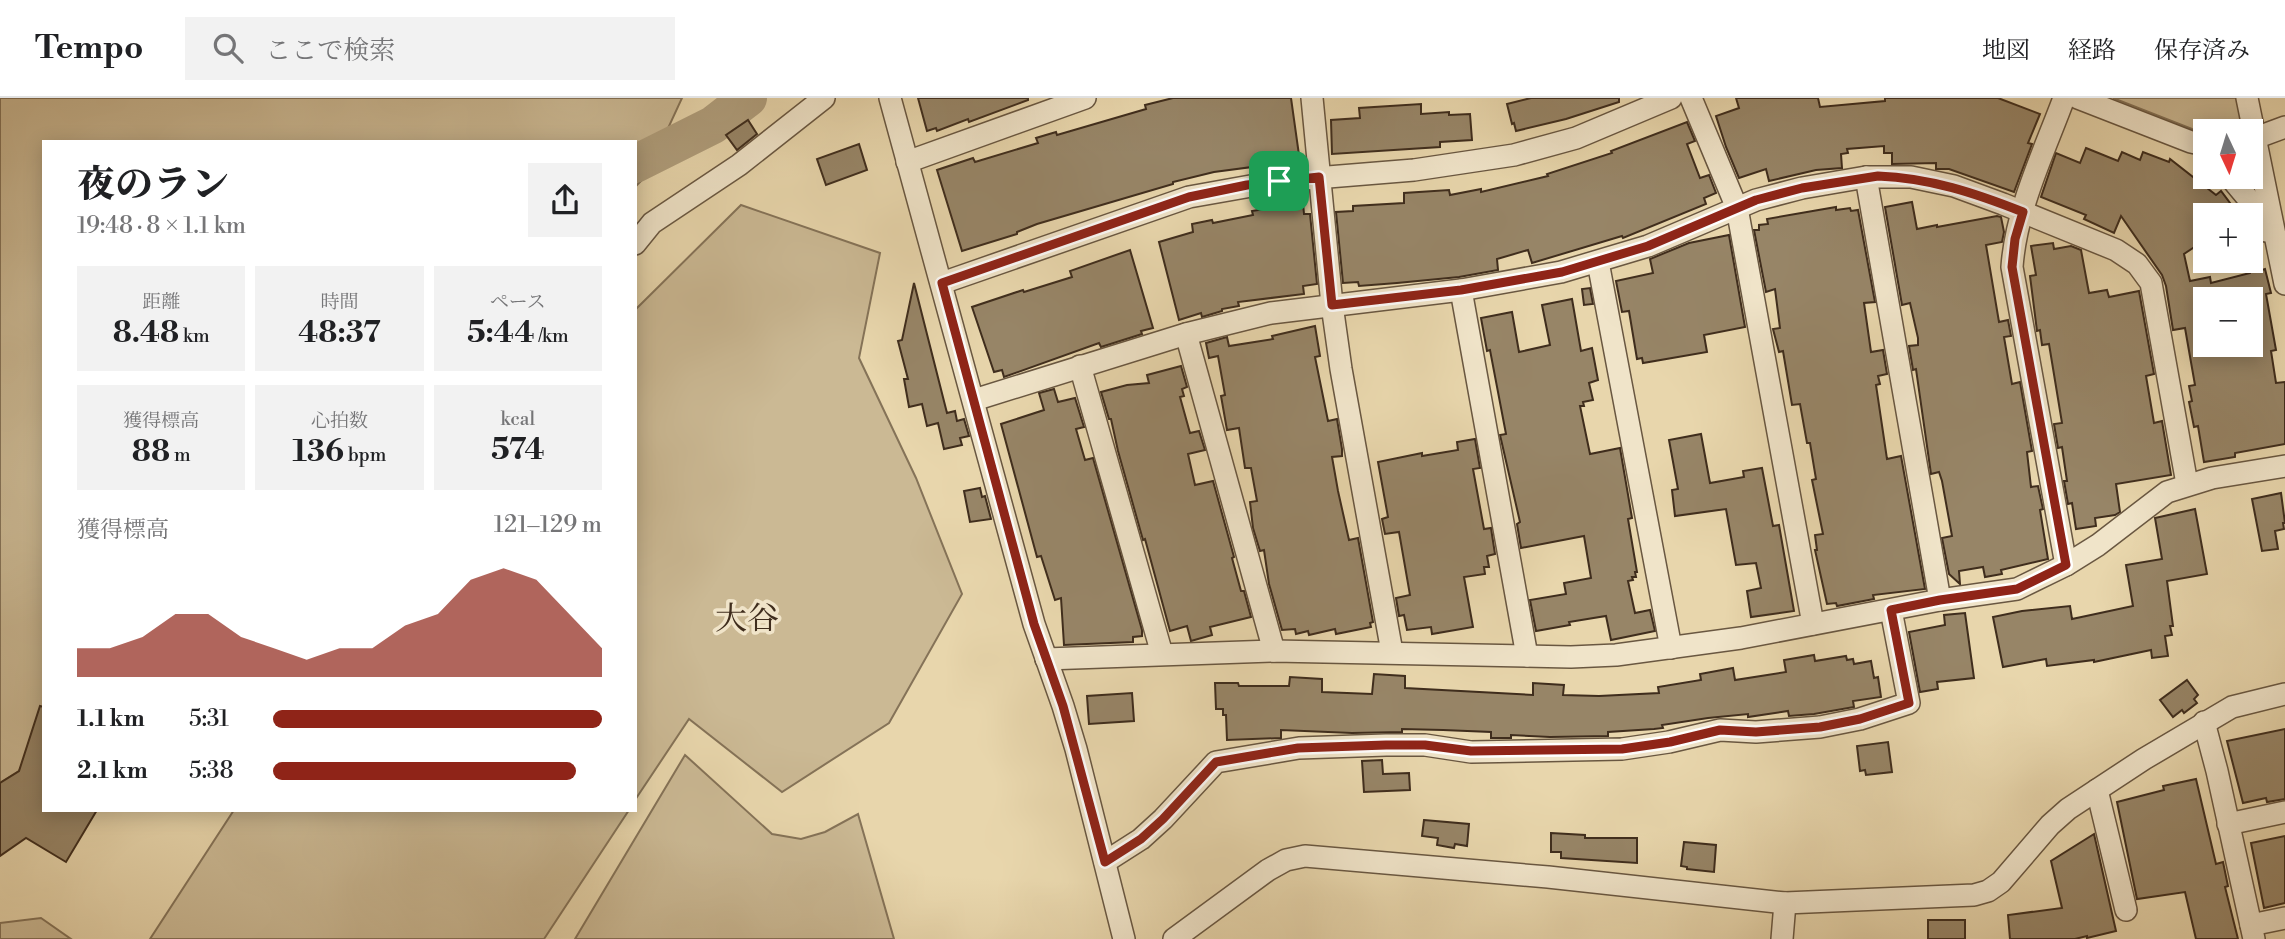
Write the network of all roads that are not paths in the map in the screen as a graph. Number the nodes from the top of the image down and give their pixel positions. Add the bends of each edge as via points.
1 (824, 98) edge
2 (890, 98) edge
3 (1085, 98) edge
4 (1312, 98) edge
5 (1671, 98) edge
6 (1690, 98) edge
7 (2064, 98) edge
8 (2078, 98) edge
9 (2247, 98) edge
10 (2250, 119) edge
11 (2285, 128) edge
12 (2172, 135) junction
13 (2263, 135) edge
14 (2193, 141) edge
15 (2193, 146) edge
16 (907, 162) junction
17 (1319, 177) junction
18 (1866, 177) junction
19 (2263, 188) edge
20 (2240, 189) edge
21 (1737, 208) junction
22 (2023, 212) junction
23 (637, 242) edge
24 (1598, 262) junction
25 (942, 283) junction
26 (2285, 285) edge
27 (1461, 290) junction
28 (1332, 305) junction
29 (1186, 334) junction
30 (1080, 366) junction
31 (974, 400) junction
32 (2285, 466) edge
33 (2187, 484) junction
34 (2066, 565) junction
35 (1940, 600) junction
36 (1891, 610) junction
37 (1813, 624) junction
38 (1671, 648) junction
39 (1274, 651) junction
40 (1392, 653) junction
41 (1162, 654) junction
42 (1527, 656) junction
43 (1046, 659) junction
44 (2285, 694) edge
45 (2204, 722) junction
46 (2097, 790) junction
47 (2285, 812) edge
48 (2228, 824) junction
49 (1105, 862) junction
50 (1785, 903) junction
51 (2126, 910) dead end
52 (2285, 918) edge
53 (2252, 932) edge
54 (1124, 939) edge
55 (1174, 939) edge
56 (1782, 939) edge

1 - 23 street via 739,165 652,223
2 - 16 street
3 - 16 street
4 - 17 street
5 - 17 street via 1576,138 1514,155 1415,170
6 - 21 street
7 - 22 street
8 - 12 street
9 - 10 street
11 - 13 street
12 - 14 street
12 - 15 street
16 - 25 street
17 - 25 street via 1189,197
17 - 28 street
18 - 21 street via 1802,188
18 - 22 street via 1911,177 1954,186
18 - 35 street
19 - 26 street
20 - 26 street via 2261,219
21 - 24 street
21 - 37 street
22 - 33 street via 2116,250 2137,264 2151,283
22 - 34 street via 2012,267
24 - 27 street
24 - 38 street
25 - 31 street
27 - 28 street
27 - 42 street
28 - 29 street via 1271,313
28 - 40 street
29 - 30 street
29 - 39 street
30 - 31 street
30 - 41 street
31 - 43 street
32 - 33 street
33 - 34 street via 2167,492
34 - 35 street via 2017,589
35 - 36 street
36 - 37 street
36 - 49 street via 1909,703 1860,719 1820,727 1720,730 1622,749 1471,751 1386,745 1298,748 1216,762 1148,832
37 - 38 street
38 - 42 street via 1616,655
39 - 40 street
39 - 41 street
40 - 42 street
41 - 43 street
43 - 49 street via 1073,738
44 - 45 street via 2232,707
45 - 46 street
45 - 48 street
46 - 50 street via 2050,825 1988,891
46 - 51 street
47 - 48 street
48 - 53 street
49 - 54 street
50 - 55 street via 1306,856 1268,870
50 - 56 street
52 - 53 street

